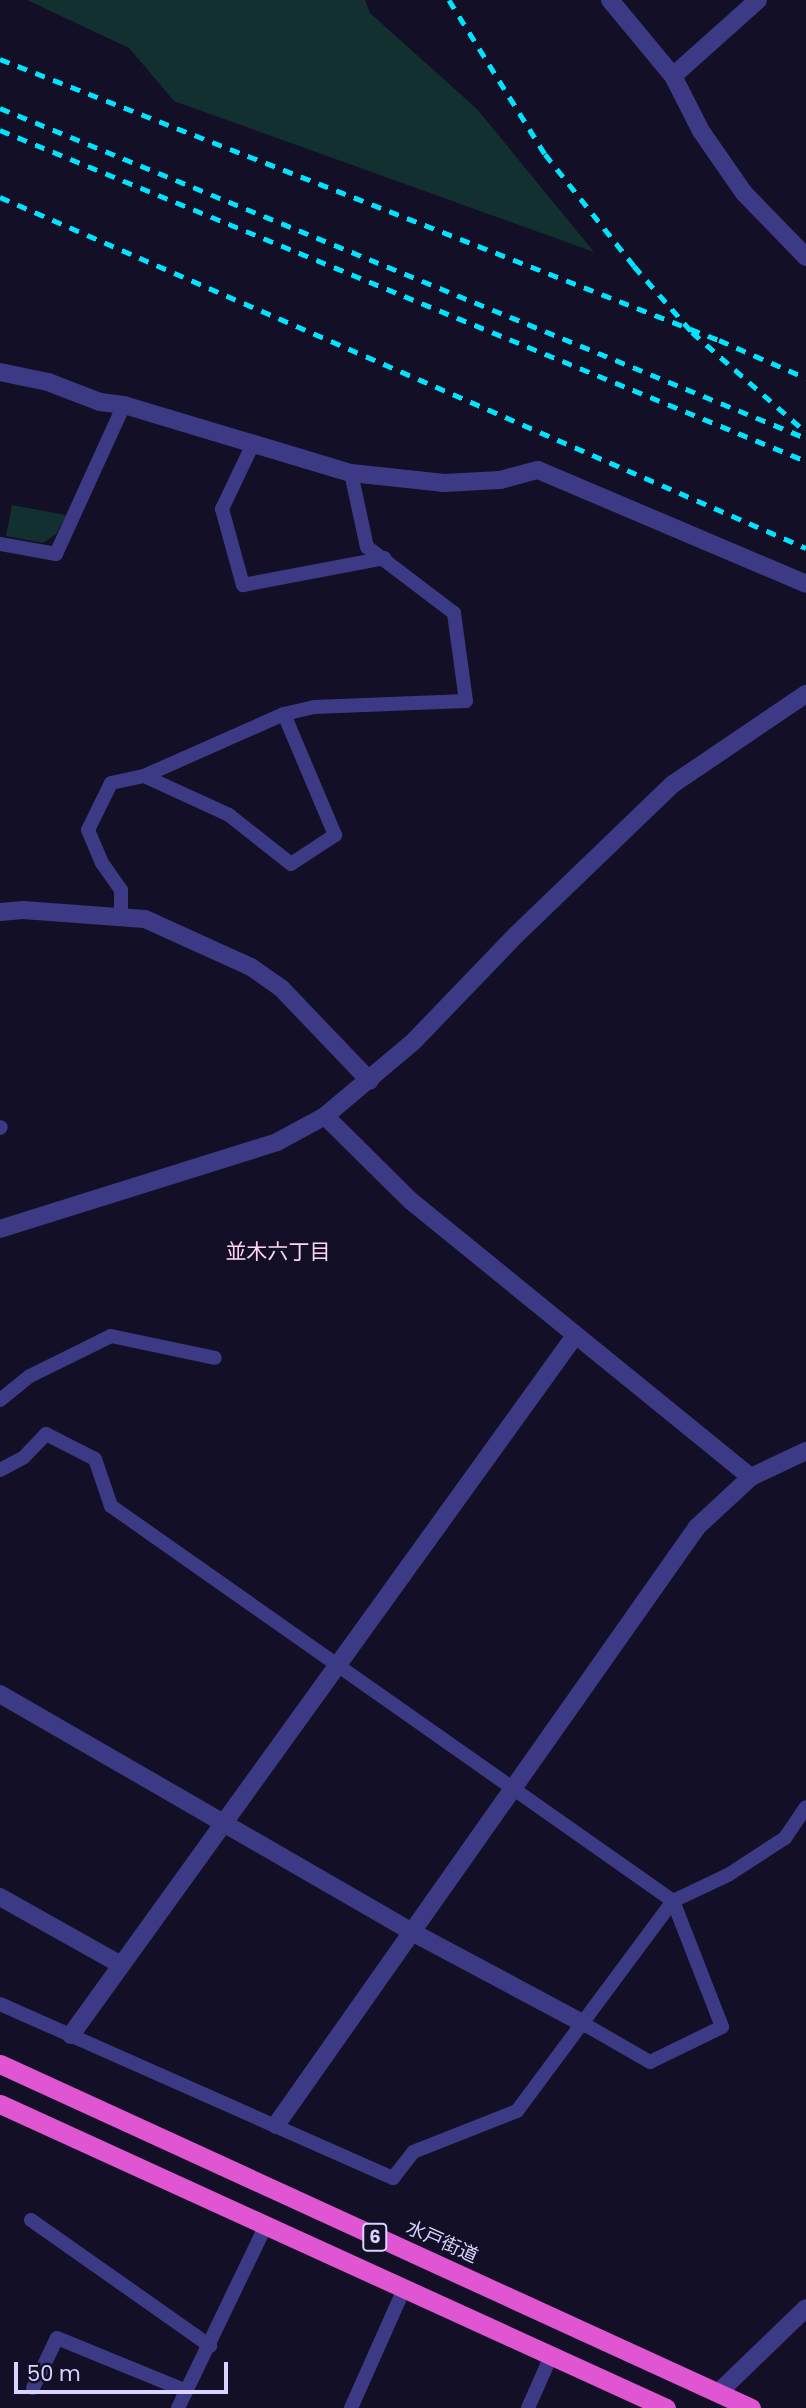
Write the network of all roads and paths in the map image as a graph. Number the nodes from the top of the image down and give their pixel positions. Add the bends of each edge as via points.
1 (610, 0) edge
2 (758, 0) edge
3 (673, 76) junction
4 (806, 257) edge
5 (0, 372) edge
6 (124, 405) junction
7 (252, 446) junction
8 (351, 473) junction
9 (0, 544) edge
10 (384, 558) junction
11 (806, 584) edge
12 (806, 694) edge
13 (284, 714) junction
14 (144, 776) junction
15 (0, 912) edge
16 (121, 917) junction
17 (370, 1081) junction
18 (325, 1116) junction
19 (0, 1229) edge
20 (574, 1337) junction
21 (215, 1358) dead end
22 (0, 1400) edge
23 (806, 1451) edge
24 (0, 1469) edge
25 (751, 1477) junction
26 (339, 1664) junction
27 (0, 1694) edge
28 (516, 1788) junction
29 (806, 1807) edge
30 (223, 1824) junction
31 (0, 1897) edge
32 (673, 1901) junction
33 (412, 1931) junction
34 (121, 1965) junction
35 (0, 2004) edge
36 (583, 2024) junction
37 (71, 2035) junction
38 (0, 2064) edge
39 (0, 2104) edge
40 (276, 2125) junction
41 (32, 2220) dead end
42 (266, 2225) junction
43 (404, 2289) junction
44 (806, 2308) edge
45 (210, 2346) junction
46 (551, 2356) junction
47 (33, 2388) dead end
48 (187, 2391) junction
49 (718, 2393) junction
50 (178, 2408) edge
51 (351, 2408) edge
52 (527, 2408) edge
53 (666, 2408) edge
54 (751, 2408) edge

1 - 3 street
2 - 3 street
3 - 4 street via 701,131 744,193
5 - 6 street
6 - 7 street
6 - 9 lane via 57,554
7 - 8 street
7 - 10 lane via 222,509 243,585
8 - 10 lane via 367,547
8 - 11 street via 444,483 500,480 538,470
10 - 13 lane via 454,613 466,701 314,707
12 - 17 street via 673,784
13 - 14 lane
13 - 14 lane via 335,835 291,864 229,815
14 - 16 lane via 111,783 88,830 102,863 121,890
15 - 16 street
16 - 17 street via 145,919 251,967 282,989
17 - 18 street
18 - 19 street via 277,1142
18 - 20 street via 411,1201
20 - 25 street
20 - 26 street
21 - 22 lane via 111,1336 30,1376
23 - 25 street
24 - 26 lane via 24,1457 46,1434 95,1459 111,1506
25 - 28 street via 696,1527
26 - 28 lane
26 - 30 street
27 - 30 street
28 - 32 lane
28 - 33 street
29 - 32 lane via 785,1838 729,1875
30 - 33 street
30 - 34 street
31 - 34 street
32 - 36 lane
32 - 36 lane via 723,2027 650,2062
33 - 36 street
33 - 40 street
34 - 37 street
35 - 37 lane
36 - 40 lane via 517,2111 413,2152 393,2178
37 - 40 lane
38 - 49 highway, 水戸街道 / 6
39 - 42 highway, 6
41 - 45 lane
42 - 43 highway, 6
42 - 45 lane
43 - 46 highway, 6
43 - 51 lane
44 - 49 street
45 - 48 lane
46 - 52 lane
46 - 53 highway, 6
47 - 48 lane via 57,2338
48 - 50 lane
49 - 54 highway, 水戸街道 / 6

